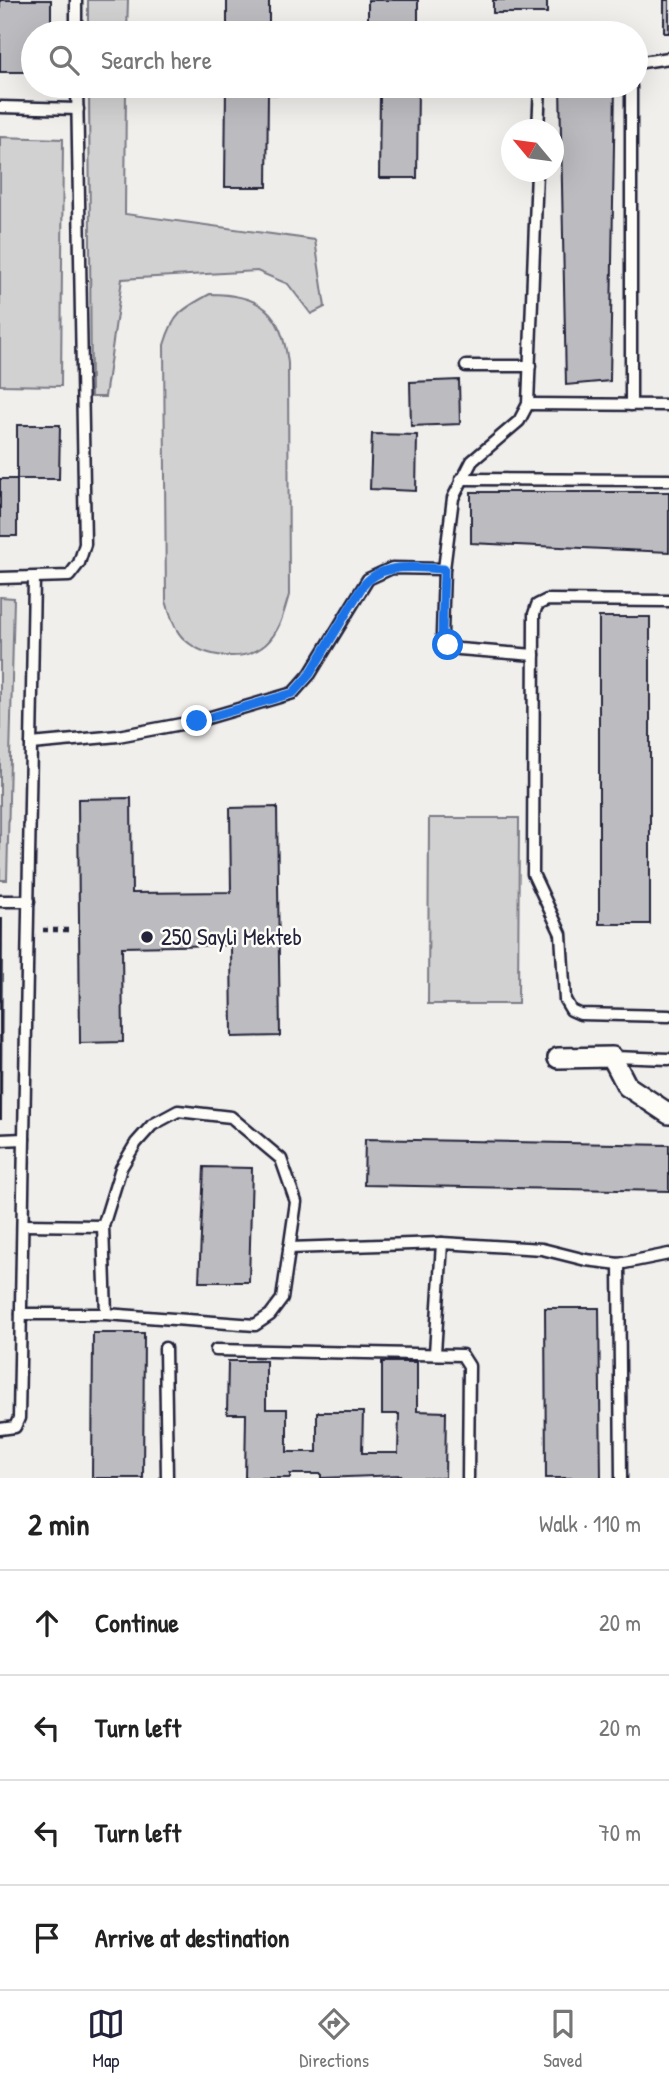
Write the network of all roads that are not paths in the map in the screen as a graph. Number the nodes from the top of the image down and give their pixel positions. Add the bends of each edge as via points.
1 (76, 0) edge
2 (76, 21) edge
3 (669, 58) edge
4 (648, 61) edge
5 (78, 98) edge
6 (539, 98) edge
7 (631, 98) edge
8 (0, 107) edge
9 (78, 108) junction
10 (538, 119) edge
11 (537, 182) edge
12 (466, 366) dead end
13 (530, 366) junction
14 (528, 404) junction
15 (631, 405) junction
16 (669, 405) edge
17 (461, 479) junction
18 (669, 480) edge
19 (444, 569) junction
20 (0, 578) edge
21 (34, 578) junction
22 (669, 601) edge
23 (534, 655) junction
24 (31, 744) junction
25 (0, 901) edge
26 (29, 901) junction
27 (669, 1016) edge
28 (612, 1057) junction
29 (558, 1058) dead end
30 (669, 1059) edge
31 (669, 1114) edge
32 (24, 1139) junction
33 (0, 1140) edge
34 (23, 1226) junction
35 (103, 1226) junction
36 (442, 1243) junction
37 (289, 1248) junction
38 (669, 1254) edge
39 (619, 1264) junction
40 (21, 1314) junction
41 (106, 1314) junction
42 (165, 1348) dead end
43 (216, 1350) dead end
44 (435, 1353) junction
45 (0, 1429) edge
46 (167, 1478) edge
47 (468, 1478) edge
48 (621, 1478) edge

1 - 2 lane
3 - 4 lane
5 - 9 lane
6 - 10 lane
7 - 15 lane
8 - 9 lane
9 - 21 lane via 85,544 79,564 69,576
11 - 13 lane
12 - 13 lane
13 - 14 lane
14 - 15 lane
14 - 17 lane via 519,421 472,461
15 - 16 lane
17 - 18 lane
17 - 19 lane via 453,498
19 - 23 lane via 442,634 448,645
19 - 24 lane via 392,568 368,579 310,674 293,693 197,721 118,736
20 - 21 lane
21 - 24 lane
22 - 23 lane via 547,600 537,605 534,614
23 - 27 lane via 533,874 561,934 565,1000 570,1010 580,1014
24 - 26 lane
25 - 26 lane
26 - 32 lane
28 - 29 street
28 - 30 lane
28 - 31 street via 627,1086
32 - 33 lane
32 - 34 lane
34 - 35 lane
34 - 40 lane
35 - 37 lane via 121,1168 152,1125 178,1111 231,1117 281,1159 296,1202
35 - 41 lane
36 - 37 lane
36 - 39 lane via 542,1249
36 - 44 lane
37 - 41 lane via 282,1299 255,1325
38 - 39 lane
39 - 48 lane
40 - 41 lane
40 - 45 lane via 19,1418 15,1427
42 - 46 lane
43 - 44 lane
44 - 47 lane via 461,1355 469,1366

